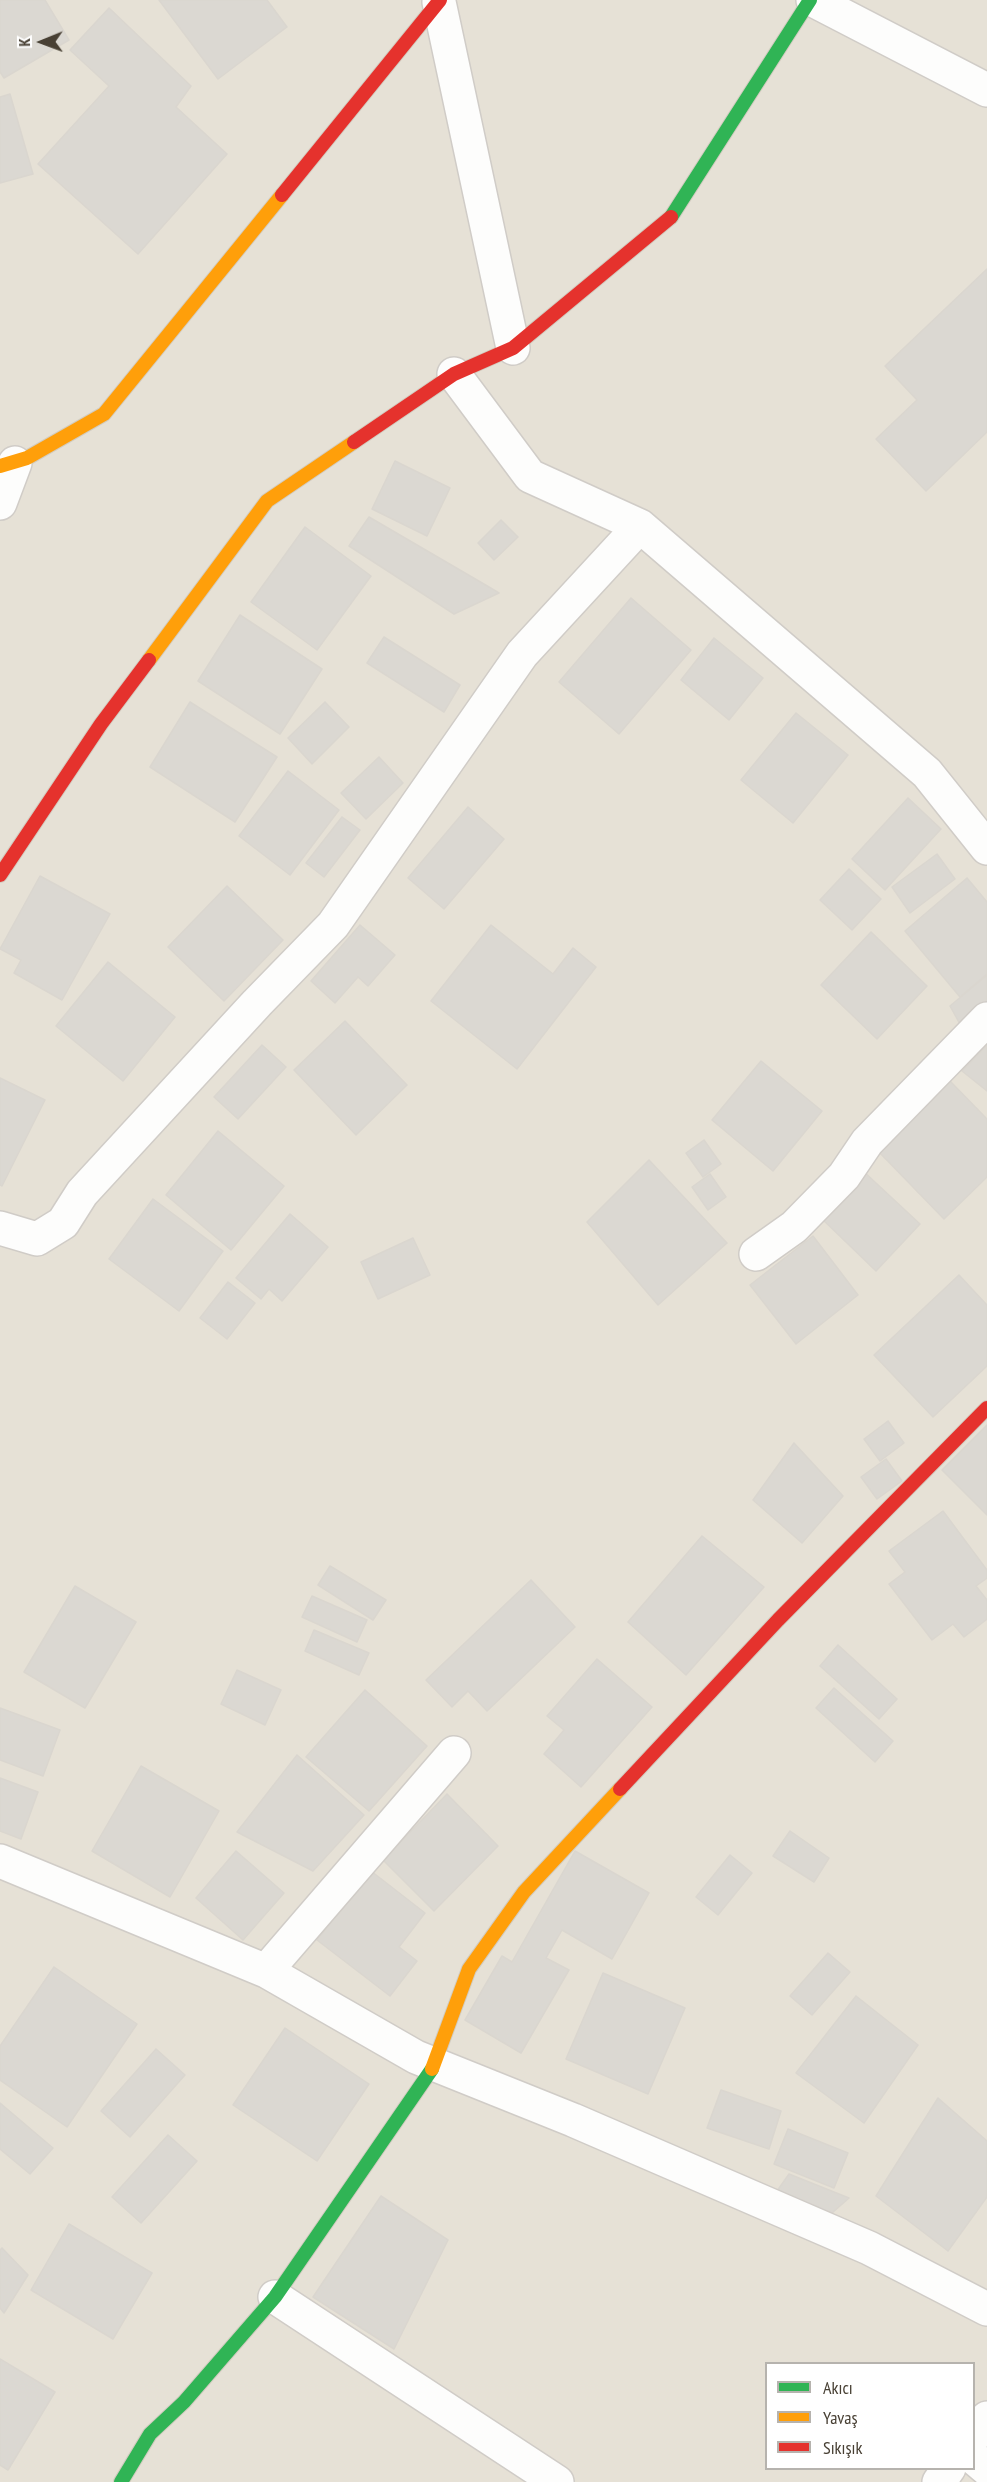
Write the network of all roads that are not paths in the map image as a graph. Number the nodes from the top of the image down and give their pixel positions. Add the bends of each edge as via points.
1 (811, 0) edge
2 (440, 1) edge
3 (987, 90) edge
4 (513, 348) junction
5 (454, 374) junction
6 (7, 465) edge
7 (0, 503) edge
8 (640, 525) junction
9 (987, 848) edge
10 (0, 875) edge
11 (987, 1019) edge
12 (0, 1228) edge
13 (756, 1254) dead end
14 (987, 1408) edge
15 (454, 1753) dead end
16 (0, 1861) edge
17 (266, 1971) junction
18 (434, 2065) junction
19 (275, 2297) junction
20 (987, 2309) edge
21 (987, 2418) edge
22 (975, 2435) edge
23 (975, 2458) edge
24 (987, 2469) edge
25 (948, 2470) edge
26 (121, 2482) edge
27 (557, 2482) edge
28 (939, 2482) edge

1 - 3 street
1 - 4 street via 672,216
2 - 4 street
2 - 6 street via 104,414 27,458
4 - 5 street
5 - 8 street via 530,476
5 - 10 street via 267,501 101,724
6 - 7 street
8 - 9 street via 927,773
8 - 12 street via 522,654 333,925 82,1193 63,1223 37,1239
11 - 13 street via 867,1142 844,1176 794,1227
14 - 18 street via 778,1620 524,1892 469,1969
15 - 17 street
16 - 17 street
17 - 18 street
18 - 19 street
18 - 20 street via 573,2120 869,2248
19 - 26 street via 184,2402 150,2434
19 - 27 street
21 - 22 street
23 - 24 street
25 - 28 street

